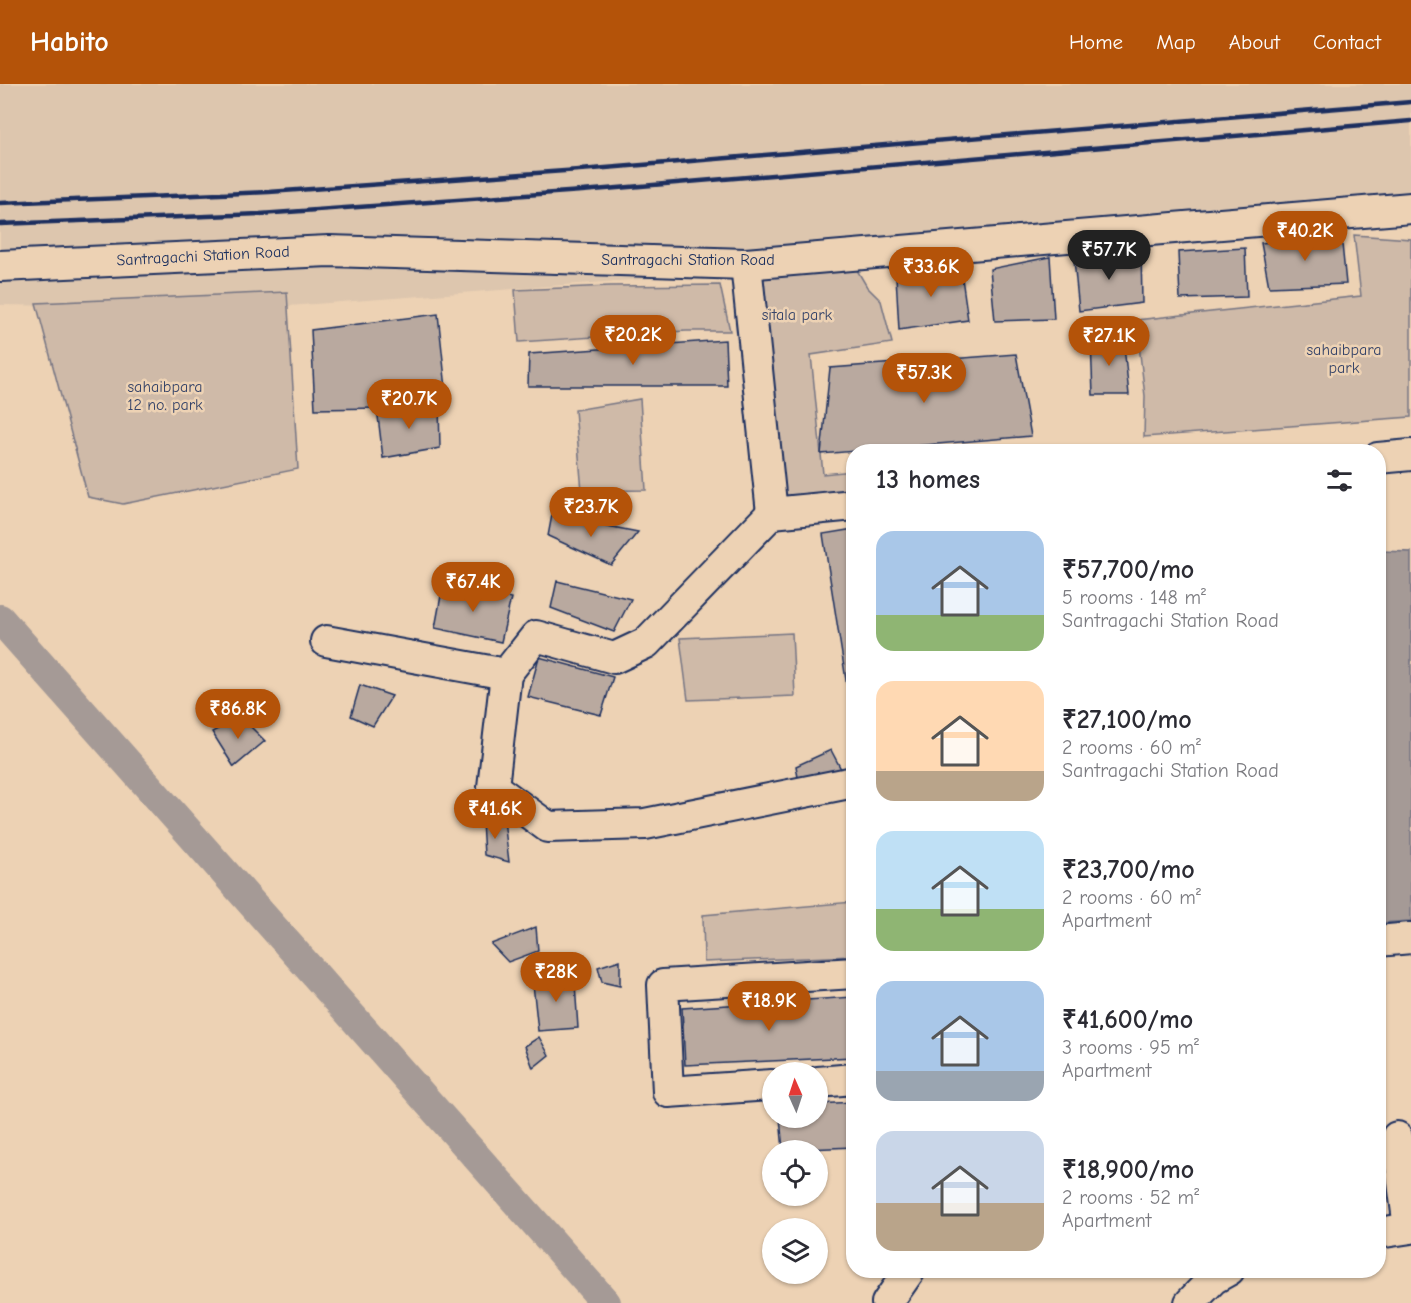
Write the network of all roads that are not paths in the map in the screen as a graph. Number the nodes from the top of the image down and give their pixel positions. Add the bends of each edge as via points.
1 (1411, 208) edge
2 (746, 264) junction
3 (0, 266) edge
4 (1411, 455) edge
5 (1386, 457) edge
6 (846, 506) edge
7 (772, 513) junction
8 (326, 641) dead end
9 (506, 674) junction
10 (846, 784) edge
11 (1411, 938) edge
12 (1386, 940) edge
13 (846, 974) edge
14 (846, 1080) edge
15 (828, 1081) edge
16 (762, 1086) edge
17 (1396, 1137) edge
18 (1410, 1228) edge
19 (1386, 1232) edge
20 (904, 1278) edge
21 (1215, 1278) edge
22 (887, 1303) edge
23 (1190, 1303) edge

1 - 2 street, Santragachi Station Road
2 - 3 street, Santragachi Station Road via 329,251
2 - 7 street
4 - 5 street
6 - 7 street
7 - 9 street via 646,643 614,658 536,636
8 - 9 street
9 - 10 street via 493,787 548,826 645,824
11 - 12 street
13 - 16 street via 663,985 668,1092
14 - 15 street
17 - 18 street
18 - 19 street
20 - 22 street
21 - 23 street

